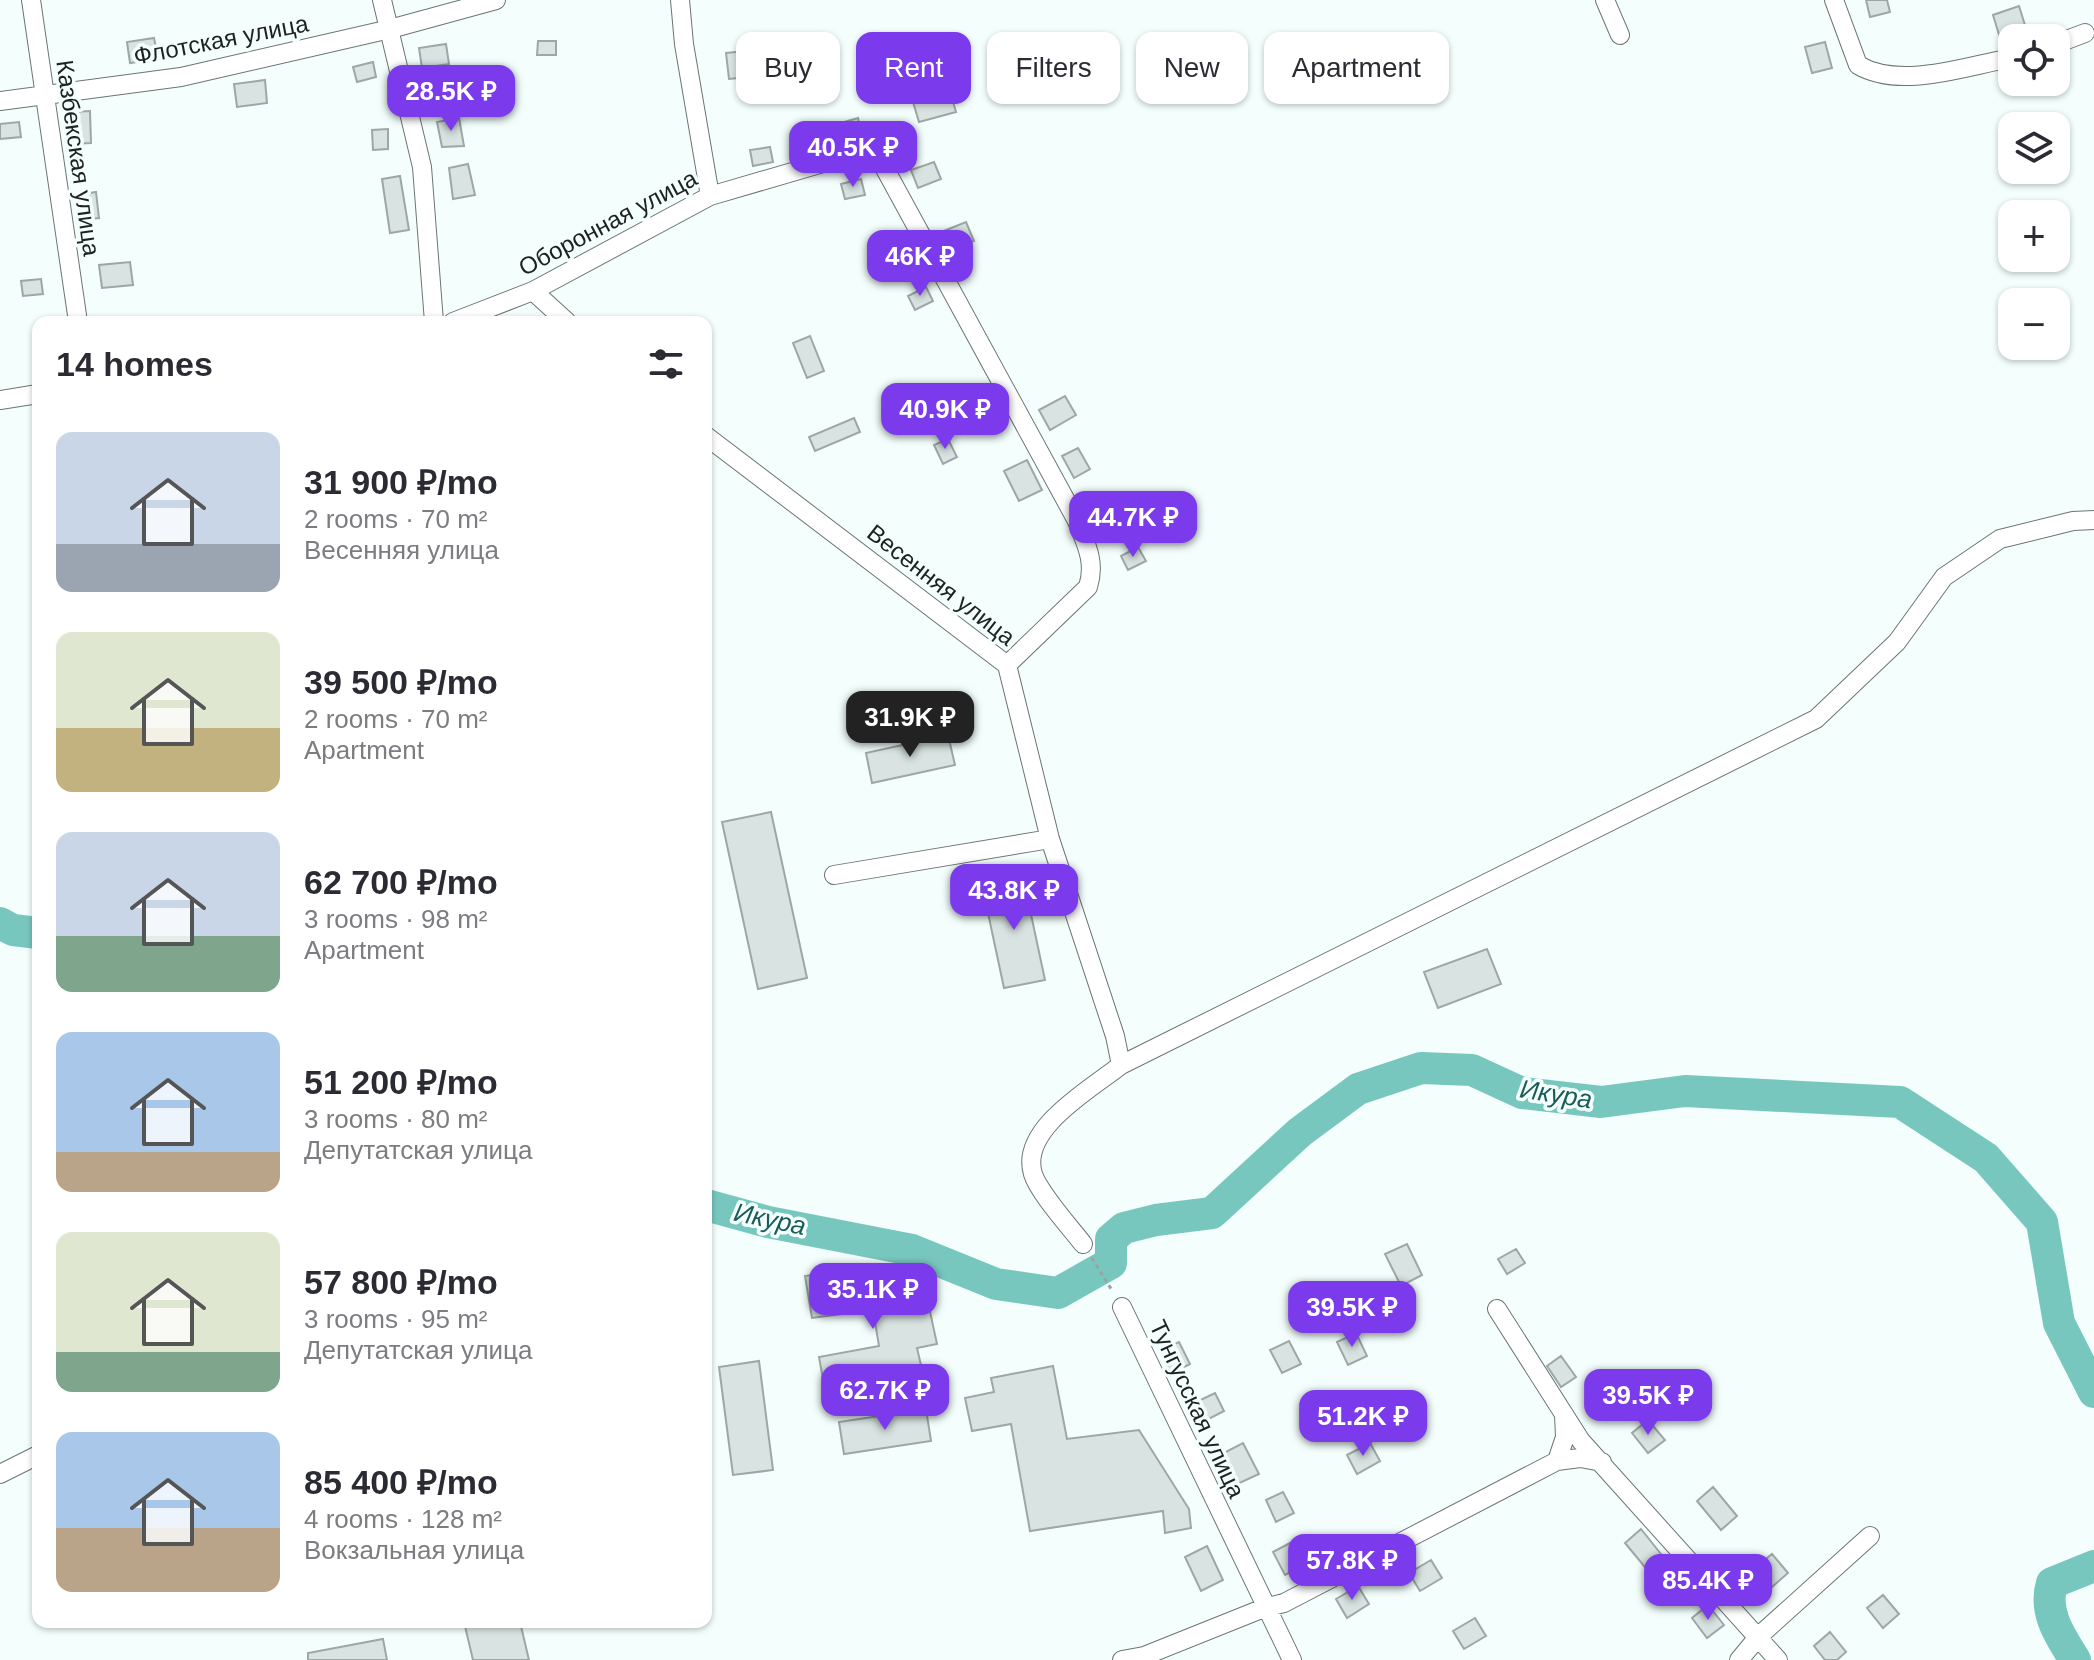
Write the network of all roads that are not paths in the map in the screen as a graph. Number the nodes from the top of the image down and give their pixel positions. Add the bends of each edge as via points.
1 (31, 0) edge
2 (382, 0) edge
3 (496, 0) edge
4 (680, 0) edge
5 (1605, 0) edge
6 (1834, 0) edge
7 (390, 29) junction
8 (2085, 33) dead end
9 (1620, 35) dead end
10 (2070, 39) edge
11 (1998, 60) edge
12 (45, 93) junction
13 (0, 101) edge
14 (710, 196) junction
15 (533, 291) junction
16 (77, 316) edge
17 (434, 316) edge
18 (468, 316) edge
19 (560, 316) edge
20 (32, 395) edge
21 (0, 400) edge
22 (712, 441) edge
23 (2094, 520) edge
24 (1007, 665) junction
25 (1050, 839) junction
26 (834, 875) dead end
27 (1121, 1065) junction
28 (1083, 1244) road end
29 (1122, 1307) road end
30 (1497, 1309) dead end
31 (1563, 1408) junction
32 (32, 1458) edge
33 (1557, 1461) junction
34 (1602, 1462) junction
35 (0, 1474) edge
36 (1870, 1536) dead end
37 (1264, 1608) junction
38 (1759, 1636) junction
39 (1122, 1660) edge
40 (1292, 1660) edge
41 (1739, 1660) edge
42 (1778, 1660) edge

1 - 12 street, Казбекская улица
2 - 7 street
3 - 7 street, Флотская улица
4 - 14 street
5 - 9 street
6 - 11 street via 1858,65 1873,74 1899,77
7 - 12 street, Флотская улица via 181,77
7 - 17 street via 422,167
8 - 10 street
12 - 13 street, Флотская улица
12 - 16 street, Казбекская улица
14 - 15 street, Оборонная улица
14 - 24 street, Оборонная улица via 864,151 878,156 1077,521 1090,554 1093,572 1088,587
15 - 18 street, Оборонная улица
15 - 19 street
20 - 21 street
22 - 24 street, Весенняя улица
23 - 27 street via 2000,539 1944,577 1897,642 1816,719
24 - 25 street, Весенняя улица
25 - 26 street
25 - 27 street, Весенняя улица
27 - 28 street via 1047,1123 1031,1150 1033,1175
29 - 37 street, Тунгусская улица
30 - 31 street
31 - 33 street via 1565,1437
31 - 34 street via 1581,1441
32 - 35 street
33 - 34 street
33 - 37 street via 1284,1603
34 - 38 street
36 - 38 street
37 - 39 street
37 - 40 street, Тунгусская улица
38 - 41 street
38 - 42 street

